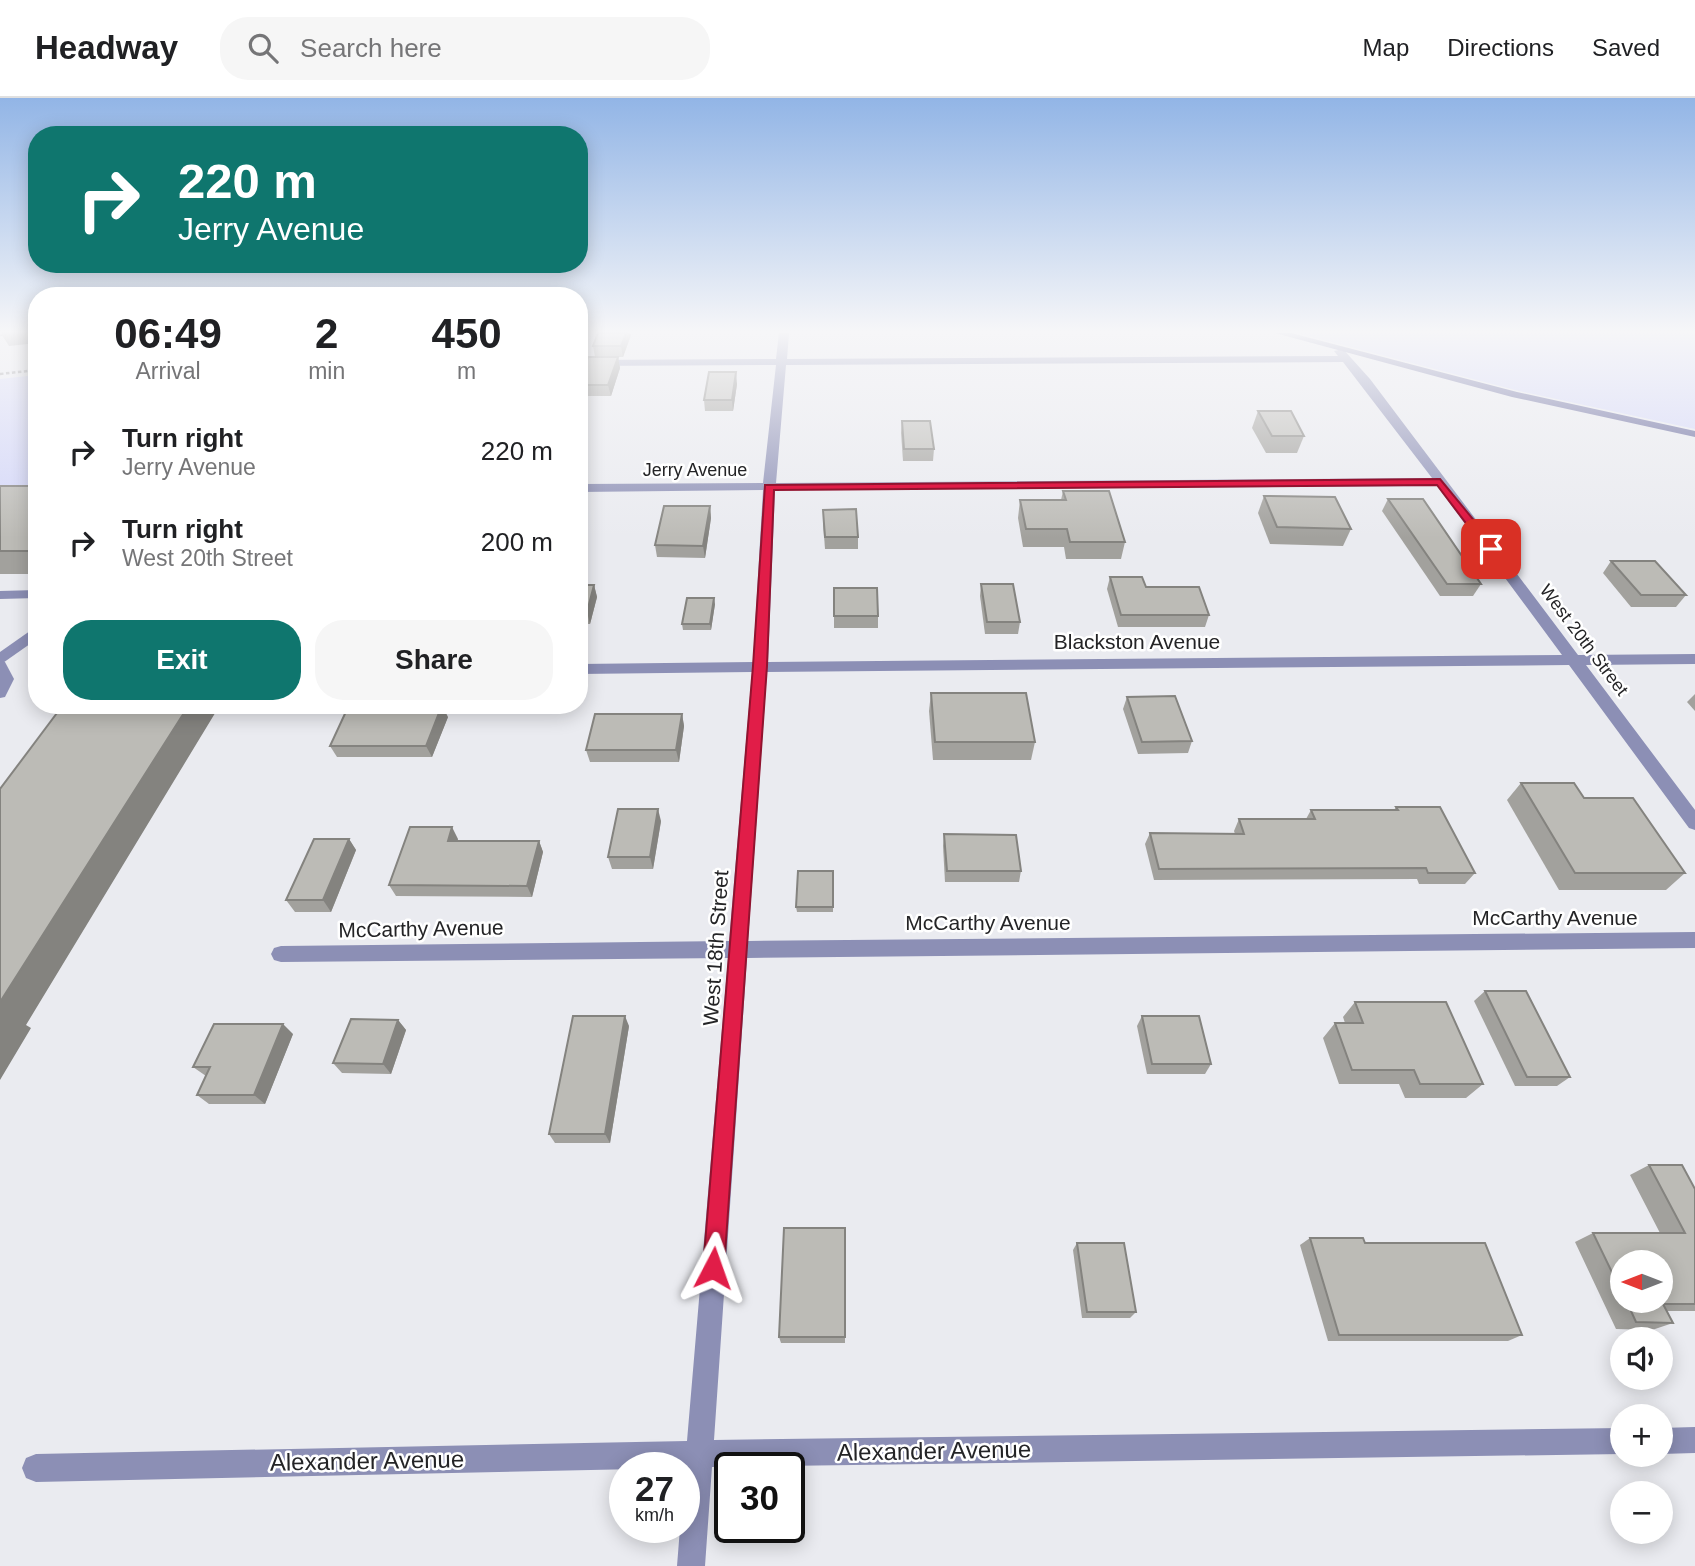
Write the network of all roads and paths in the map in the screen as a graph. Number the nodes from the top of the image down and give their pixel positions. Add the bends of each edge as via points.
1 (778, 402) edge
2 (1379, 402) edge
3 (1546, 402) edge
4 (1695, 434) edge
5 (1440, 482) junction
6 (769, 487) junction
7 (588, 488) edge
8 (28, 594) edge
9 (0, 595) edge
10 (28, 638) edge
11 (1695, 659) edge
12 (0, 660) edge
13 (1575, 660) junction
14 (0, 666) edge
15 (760, 666) junction
16 (588, 669) edge
17 (0, 693) edge
18 (1695, 823) edge
19 (1695, 940) edge
20 (739, 947) junction
21 (281, 954) dead end
22 (1695, 1440) edge
23 (1610, 1441) edge
24 (1673, 1441) edge
25 (699, 1452) edge
26 (700, 1454) edge
27 (609, 1456) edge
28 (36, 1468) dead end
29 (693, 1543) edge
30 (691, 1566) edge

1 - 6 street, West 18th Street
2 - 5 street, West 20th Street
3 - 4 street
5 - 6 street, Jerry Avenue
5 - 13 street, West 20th Street
6 - 7 street, Jerry Avenue
6 - 15 street, West 18th Street
8 - 9 street
10 - 12 street
11 - 13 street, Blackston Avenue
13 - 15 street, Blackston Avenue
13 - 18 street, West 20th Street
14 - 17 street via 6,679
15 - 16 street, Blackston Avenue
15 - 20 street, West 18th Street
19 - 20 street, McCarthy Avenue
20 - 21 street, McCarthy Avenue
20 - 25 street, West 18th Street
22 - 24 street
23 - 26 street, Alexander Avenue
27 - 28 street, Alexander Avenue
29 - 30 street, West 18th Street

